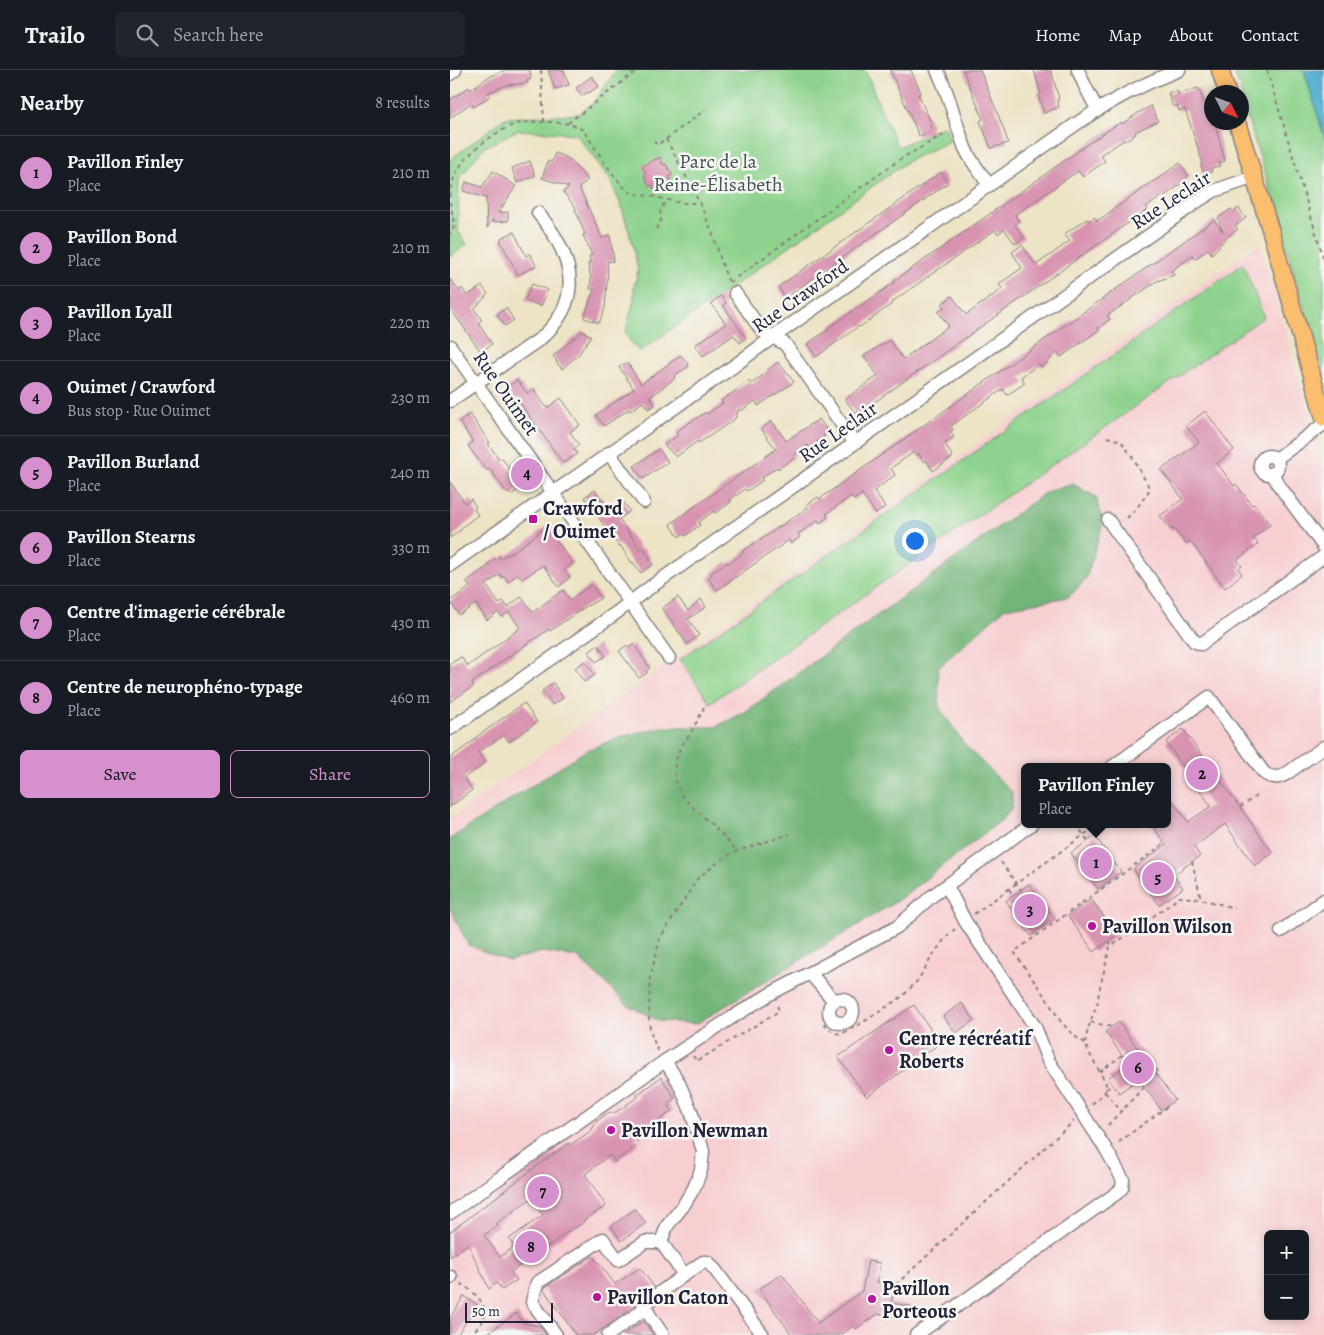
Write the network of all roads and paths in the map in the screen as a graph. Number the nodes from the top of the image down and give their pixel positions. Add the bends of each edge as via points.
1 (455, 70) edge
2 (541, 70) edge
3 (638, 70) edge
4 (937, 70) edge
5 (1078, 70) edge
6 (1178, 70) edge
7 (1220, 70) edge
8 (1267, 70) edge
9 (450, 74) edge
10 (1225, 85) edge
11 (705, 110) dead end
12 (1097, 110) junction
13 (544, 122) junction
14 (568, 123) junction
15 (1239, 130) edge
16 (949, 132) dead end
17 (666, 139) junction
18 (654, 141) dead end
19 (1254, 177) junction
20 (988, 185) junction
21 (450, 197) edge
22 (666, 200) junction
23 (450, 202) edge
24 (698, 202) junction
25 (538, 214) dead end
26 (656, 229) dead end
27 (450, 234) edge
28 (1324, 260) edge
29 (732, 287) junction
30 (773, 338) junction
31 (450, 346) edge
32 (476, 382) junction
33 (450, 401) edge
34 (1324, 418) edge
35 (1324, 424) edge
36 (1107, 437) dead end
37 (855, 443) junction
38 (609, 453) junction
39 (553, 492) junction
40 (644, 502) dead end
41 (1112, 525) joint
42 (1324, 547) edge
43 (1324, 556) edge
44 (450, 565) edge
45 (630, 602) junction
46 (670, 658) dead end
47 (704, 706) dead end
48 (450, 729) edge
49 (1324, 748) edge
50 (1118, 763) edge
51 (1259, 794) dead end
52 (1240, 807) dead end
53 (1027, 828) edge
54 (1079, 828) edge
55 (1093, 828) edge
56 (790, 834) dead end
57 (1088, 841) dead end
58 (1165, 843) dead end
59 (737, 851) junction
60 (996, 856) dead end
61 (1192, 861) dead end
62 (1016, 884) junction
63 (947, 886) junction
64 (1009, 890) junction
65 (1020, 890) dead end
66 (1013, 895) dead end
67 (1201, 899) junction
68 (1324, 900) edge
69 (1234, 908) dead end
70 (970, 917) dead end
71 (1281, 931) dead end
72 (1109, 941) dead end
73 (1112, 946) junction
74 (810, 973) junction
75 (834, 1001) dead end
76 (1090, 1022) junction
77 (1112, 1027) dead end
78 (1086, 1043) junction
79 (1122, 1055) dead end
80 (664, 1061) junction
81 (1100, 1072) junction
82 (1113, 1085) dead end
83 (1144, 1087) dead end
84 (1105, 1091) junction
85 (1168, 1105) dead end
86 (1086, 1110) dead end
87 (1121, 1111) junction
88 (1078, 1117) dead end
89 (1108, 1125) dead end
90 (1119, 1142) dead end
91 (450, 1213) edge
92 (661, 1242) junction
93 (684, 1275) junction
94 (453, 1279) edge
95 (890, 1290) dead end
96 (645, 1306) junction
97 (470, 1335) edge
98 (556, 1335) edge
99 (608, 1335) edge
100 (663, 1335) edge
101 (763, 1335) edge
102 (916, 1335) edge

1 - 9 street
2 - 13 path
3 - 14 path
4 - 20 street via 965,148
5 - 12 street
6 - 12 street, Rue Crawford
7 - 10 main road
8 - 28 path
11 - 17 path
12 - 20 street, Rue Crawford
13 - 14 path
13 - 21 path via 517,123 490,138 462,163 451,186
14 - 22 path via 583,130 622,186 632,193
15 - 19 main road
16 - 29 path via 899,160
17 - 18 path via 657,145
17 - 24 path
19 - 34 main road
19 - 37 street, Rue Leclair via 1214,191 1198,201
20 - 30 street, Rue Crawford
22 - 24 path
22 - 26 path
23 - 27 path via 455,226
24 - 29 path
25 - 32 street via 555,235 567,261 570,279 564,309 540,338
29 - 30 street via 762,331
30 - 37 street via 785,344
30 - 38 street, Rue Crawford
31 - 32 street, Rue Ouimet
32 - 33 street
32 - 39 street, Rue Ouimet
35 - 42 street via 1276,459 1265,457 1260,464 1263,472 1272,473
36 - 41 path via 1121,440 1150,489 1137,508
37 - 45 street, Rue Leclair
38 - 39 street, Rue Crawford
38 - 40 street
39 - 44 street, Rue Crawford
39 - 45 street, Rue Ouimet
41 - 43 street via 1194,641 1201,644
45 - 46 street, Rue Ouimet
45 - 48 street, Rue Leclair
47 - 59 path via 677,757 675,783 687,802
49 - 50 street via 1281,777 1269,776 1209,697
51 - 52 path
53 - 63 street
54 - 57 path
55 - 62 path
56 - 59 path
58 - 78 path via 1014,952 1061,1022
59 - 80 path via 698,878 660,938 650,978 649,1023 656,1048
60 - 62 path
61 - 67 path
62 - 64 path
62 - 65 path
63 - 74 street via 897,928
63 - 102 street via 965,921 1035,1027 1048,1060 1123,1180 1117,1193
64 - 66 path
64 - 70 path
67 - 69 path
67 - 73 path via 1180,897
68 - 71 street
72 - 73 path
73 - 76 path
74 - 75 street
74 - 80 street via 762,999
76 - 77 path
76 - 78 path
78 - 81 path
79 - 81 path
80 - 91 street
80 - 92 street via 678,1081 703,1151 701,1170 694,1188 667,1226
81 - 84 path via 1106,1083
82 - 84 path
83 - 87 path
84 - 86 path
84 - 87 path
85 - 90 path
87 - 89 path
88 - 95 path
92 - 93 street
92 - 98 street via 644,1242 618,1260 603,1239 537,1283 532,1302
93 - 96 street
93 - 101 street via 708,1262
94 - 97 path via 476,1293 481,1302 484,1320
96 - 99 street
96 - 100 street

